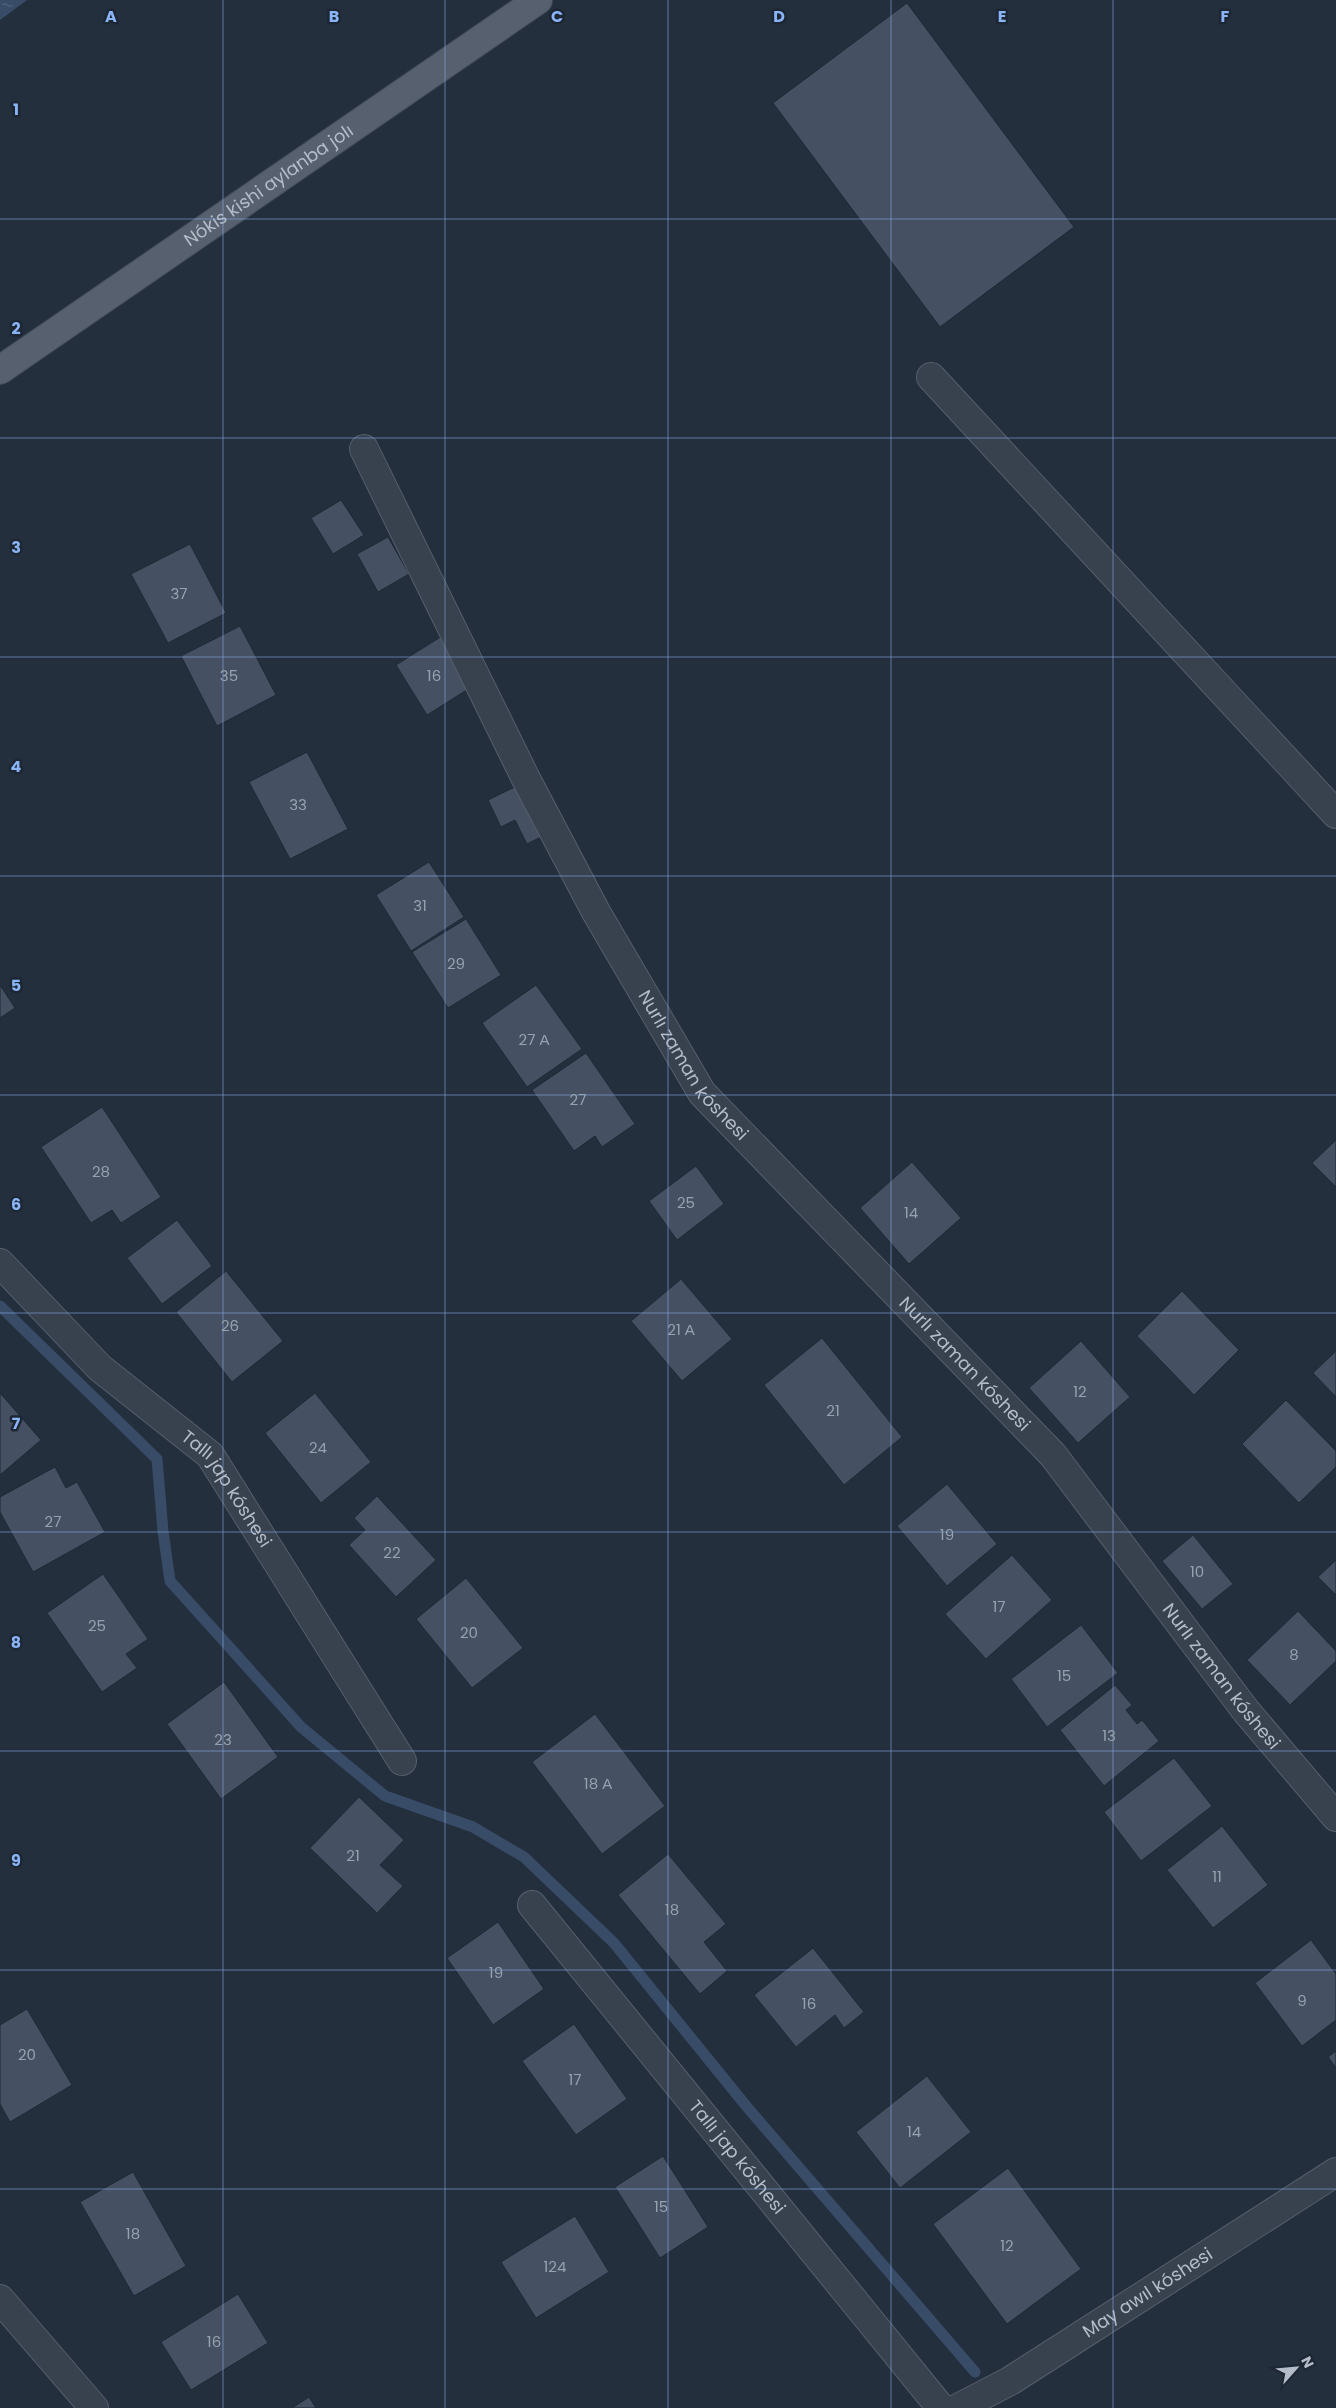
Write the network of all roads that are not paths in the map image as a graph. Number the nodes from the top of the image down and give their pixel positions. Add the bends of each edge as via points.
1 (538, 0) edge
2 (0, 370) edge
3 (931, 377) dead end
4 (364, 449) dead end
5 (1333, 806) edge
6 (0, 1263) edge
7 (402, 1761) dead end
8 (1336, 1817) edge
9 (532, 1906) dead end
10 (1336, 2172) edge
11 (0, 2299) edge
12 (94, 2408) edge
13 (941, 2408) edge
14 (958, 2408) edge

1 - 2 main road, Nókis kishi aylanba jolı
3 - 5 street
4 - 8 street, Nurlı zaman kóshesi via 525,776 596,912 702,1093 1053,1455 1246,1711
6 - 7 street, Tallı jap kóshesi via 100,1368 210,1455
9 - 13 street, Tallı jap kóshesi
10 - 14 street, May awıl kóshesi via 1010,2381
11 - 12 street

